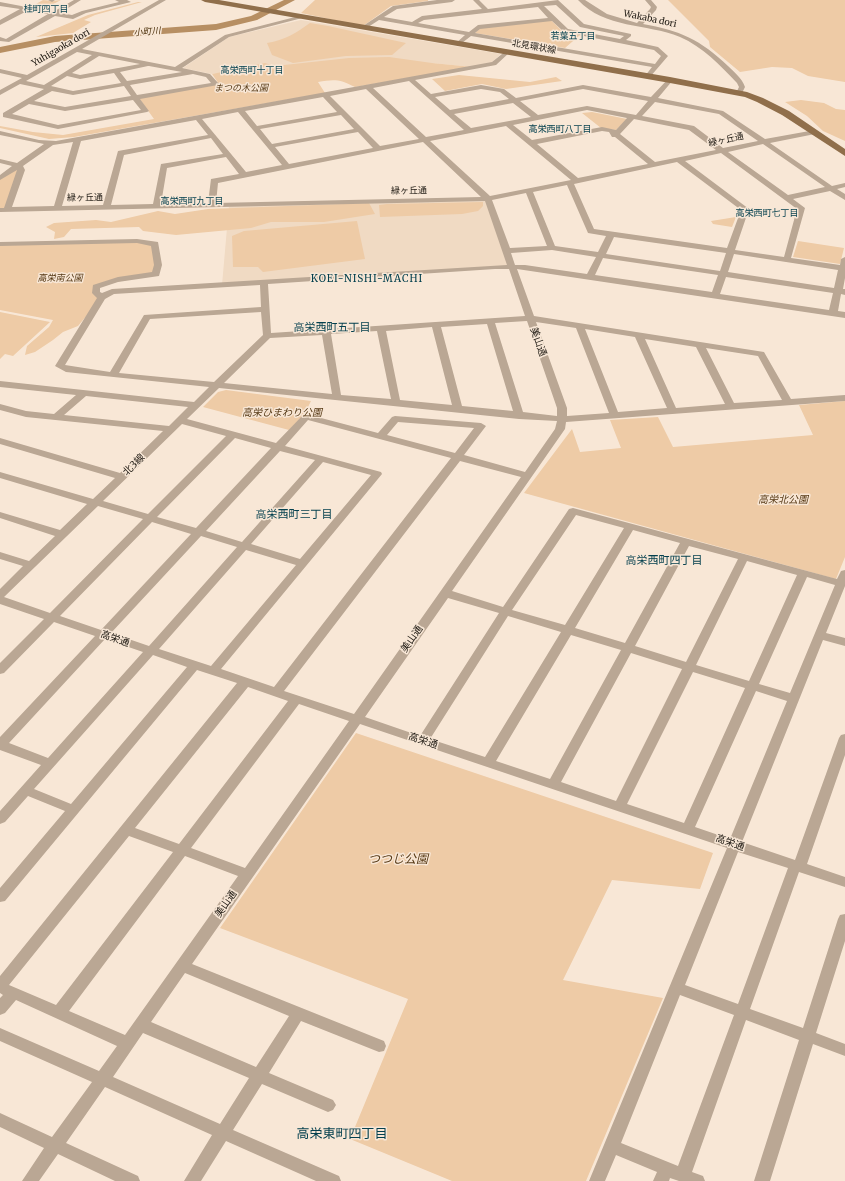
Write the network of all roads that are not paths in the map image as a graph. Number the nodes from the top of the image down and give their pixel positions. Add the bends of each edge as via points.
1 (78, 0) edge
2 (118, 0) edge
3 (155, 0) edge
4 (163, 0) edge
5 (205, 0) edge
6 (452, 0) edge
7 (476, 0) edge
8 (581, 0) edge
9 (648, 0) edge
10 (431, 1) edge
11 (555, 2) edge
12 (0, 4) edge
13 (539, 5) junction
14 (26, 9) junction
15 (487, 11) junction
16 (54, 14) junction
17 (303, 17) junction
18 (131, 18) junction
19 (377, 18) junction
20 (552, 19) junction
21 (0, 23) edge
22 (413, 24) junction
23 (638, 25) junction
24 (363, 28) junction
25 (470, 34) junction
26 (585, 35) junction
27 (0, 39) edge
28 (580, 40) dead end
29 (622, 41) junction
30 (458, 44) junction
31 (574, 45) dead end
32 (77, 50) junction
33 (568, 50) junction
34 (507, 52) junction
35 (98, 54) junction
36 (152, 64) junction
37 (657, 66) junction
38 (176, 69) junction
39 (0, 71) edge
40 (116, 71) junction
41 (193, 72) junction
42 (65, 74) junction
43 (648, 76) junction
44 (28, 77) junction
45 (411, 80) junction
46 (670, 80) junction
47 (20, 82) junction
48 (125, 84) junction
49 (368, 87) junction
50 (48, 88) junction
51 (0, 93) edge
52 (739, 93) junction
53 (325, 95) junction
54 (430, 96) junction
55 (136, 97) junction
56 (515, 100) junction
57 (653, 100) junction
58 (28, 102) junction
59 (240, 110) junction
60 (342, 113) junction
61 (448, 113) junction
62 (634, 117) junction
63 (198, 118) junction
64 (537, 118) junction
65 (508, 124) junction
66 (255, 128) junction
67 (358, 130) junction
68 (470, 131) junction
69 (812, 132) junction
70 (0, 133) edge
71 (615, 135) junction
72 (212, 136) junction
73 (78, 139) junction
74 (424, 140) junction
75 (764, 142) junction
76 (51, 143) junction
77 (530, 143) junction
78 (271, 146) junction
79 (377, 148) junction
80 (722, 151) junction
81 (845, 153) edge
82 (227, 155) junction
83 (679, 160) junction
84 (0, 161) edge
85 (654, 165) junction
86 (19, 166) junction
87 (287, 166) junction
88 (244, 175) junction
89 (0, 178) edge
90 (573, 182) junction
91 (845, 185) edge
92 (831, 188) junction
93 (529, 191) junction
94 (787, 198) junction
95 (845, 198) edge
96 (488, 199) junction
97 (212, 205) junction
98 (157, 206) junction
99 (106, 208) junction
100 (57, 209) junction
101 (3, 210) edge
102 (610, 234) junction
103 (0, 244) edge
104 (552, 248) junction
105 (507, 251) junction
106 (730, 251) junction
107 (600, 256) junction
108 (787, 259) junction
109 (844, 265) edge
110 (513, 267) junction
111 (722, 274) junction
112 (590, 277) junction
113 (264, 282) junction
114 (841, 292) edge
115 (715, 296) junction
116 (102, 297) junction
117 (265, 310) junction
118 (833, 314) junction
119 (845, 315) edge
120 (530, 318) junction
121 (490, 320) junction
122 (436, 324) junction
123 (579, 325) junction
124 (381, 328) junction
125 (326, 332) junction
126 (638, 334) junction
127 (268, 336) junction
128 (699, 344) junction
129 (114, 375) junction
130 (0, 384) edge
131 (217, 385) junction
132 (83, 394) junction
133 (337, 396) junction
134 (845, 398) edge
135 (396, 403) junction
136 (788, 403) junction
137 (196, 405) junction
138 (731, 406) junction
139 (0, 407) edge
140 (458, 409) junction
141 (673, 411) junction
142 (519, 416) junction
143 (615, 416) junction
144 (56, 417) junction
145 (562, 419) junction
146 (180, 420) junction
147 (171, 429) junction
148 (232, 435) junction
149 (380, 437) junction
150 (0, 441) edge
151 (279, 447) junction
152 (457, 458) junction
153 (322, 459) junction
154 (0, 475) edge
155 (526, 475) junction
156 (122, 477) junction
157 (95, 503) junction
158 (0, 515) edge
159 (151, 518) junction
160 (630, 527) junction
161 (199, 532) junction
162 (62, 534) junction
163 (686, 542) junction
164 (245, 546) junction
165 (0, 555) edge
166 (744, 557) junction
167 (302, 563) junction
168 (31, 565) junction
169 (803, 573) junction
170 (843, 578) edge
171 (445, 592) junction
172 (0, 595) edge
173 (0, 600) edge
174 (505, 612) junction
175 (51, 618) junction
176 (567, 631) junction
177 (104, 635) junction
178 (819, 635) junction
179 (845, 642) edge
180 (628, 649) junction
181 (151, 651) junction
182 (195, 665) junction
183 (689, 667) junction
184 (0, 670) edge
185 (213, 671) junction
186 (245, 682) junction
187 (752, 686) junction
188 (277, 692) junction
189 (792, 698) junction
190 (296, 699) junction
191 (357, 719) junction
192 (845, 738) edge
193 (423, 742) junction
194 (0, 745) edge
195 (49, 763) junction
196 (488, 763) junction
197 (553, 784) junction
198 (25, 790) junction
199 (620, 806) junction
200 (74, 810) junction
201 (0, 819) edge
202 (688, 829) junction
203 (127, 830) junction
204 (734, 845) junction
205 (182, 850) junction
206 (797, 866) junction
207 (247, 874) junction
208 (845, 882) edge
209 (0, 897) edge
210 (845, 919) edge
211 (182, 966) junction
212 (677, 988) junction
213 (4, 989) edge
214 (0, 1009) edge
215 (742, 1012) junction
216 (59, 1013) junction
217 (298, 1014) junction
218 (140, 1025) junction
219 (0, 1034) edge
220 (809, 1037) junction
221 (128, 1043) junction
222 (379, 1046) dead end
223 (845, 1050) edge
224 (260, 1075) junction
225 (102, 1079) junction
226 (328, 1105) dead end
227 (0, 1120) edge
228 (223, 1132) junction
229 (55, 1145) junction
230 (611, 1146) junction
231 (663, 1175) edge
232 (690, 1178) edge
233 (30, 1181) edge
234 (132, 1181) edge
235 (192, 1181) edge
236 (333, 1181) edge
237 (597, 1181) edge
238 (762, 1181) edge

1 - 16 street
2 - 16 street via 128,2 73,17
3 - 18 street, Yuhigaoka dori
4 - 18 street, Yuhigaoka dori
5 - 17 main road, 北見環状線
6 - 10 street
7 - 15 street
8 - 23 street, Wakaba dori via 604,17
9 - 23 street via 654,6 653,10
10 - 19 street via 395,7
11 - 13 street
11 - 29 street via 582,26 629,34
12 - 14 street
13 - 15 street
13 - 20 street
14 - 16 street
14 - 21 street
15 - 22 street via 422,18
16 - 27 street via 7,41
17 - 24 main road, 北見環状線
17 - 38 street via 228,36
18 - 32 street, Yuhigaoka dori
19 - 22 street
19 - 24 street
20 - 25 street via 478,27
20 - 26 street via 566,31
22 - 25 street
23 - 52 street, Wakaba dori via 673,32 694,41 740,82 742,87
24 - 30 main road, 北見環状線
25 - 30 street
25 - 33 street
26 - 28 street
26 - 29 street
29 - 37 street via 656,48 665,56
30 - 34 main road, 北見環状線
31 - 33 street
32 - 35 street
32 - 44 street, Yuhigaoka dori
33 - 37 street
34 - 43 main road, 北見環状線
34 - 45 street via 494,64
35 - 36 street
35 - 42 street
36 - 38 street
36 - 40 street
37 - 43 street
38 - 41 street
39 - 44 street
40 - 42 street via 80,76
40 - 48 street
41 - 48 street
41 - 55 street via 208,75 216,84
42 - 50 street
43 - 46 main road, 北見環状線
44 - 47 street, Yuhigaoka dori
45 - 49 street
45 - 54 street
46 - 52 main road, 北見環状線
46 - 57 street
47 - 50 street
47 - 51 street, Yuhigaoka dori
48 - 50 street via 73,93
48 - 55 street
49 - 53 street
49 - 74 street, 美山通
50 - 58 street
52 - 69 main road, 北見環状線 via 764,102
53 - 59 street
53 - 60 street
54 - 56 street via 481,87 502,90
54 - 61 street
55 - 58 street via 65,109
55 - 58 street via 145,111 58,127 6,115
56 - 57 street via 583,87
56 - 61 street
56 - 64 street
57 - 62 street
57 - 75 street via 721,112
59 - 63 street
59 - 66 street
60 - 66 street
60 - 67 street
61 - 68 street
62 - 64 street via 587,108
62 - 71 street
62 - 80 street via 691,128
63 - 72 street
63 - 73 street
64 - 65 street
65 - 68 street
65 - 77 street
66 - 78 street
67 - 78 street
67 - 79 street
68 - 74 street
69 - 75 street, 緑ヶ丘通
69 - 81 main road, 北見環状線
70 - 76 street
71 - 77 street via 610,130 602,129
71 - 85 street
72 - 82 street
72 - 99 street via 121,153
73 - 76 street
73 - 100 street
74 - 79 street
74 - 96 street, 美山通
75 - 80 street, 緑ヶ丘通
75 - 92 street
76 - 86 street
77 - 90 street
78 - 87 street
79 - 87 street
80 - 83 street, 緑ヶ丘通
80 - 94 street
82 - 88 street
82 - 98 street via 164,166
83 - 85 street, 緑ヶ丘通
83 - 106 street via 745,209
84 - 86 street
85 - 90 street, 緑ヶ丘通
86 - 89 street
86 - 101 street via 21,170
87 - 88 street
88 - 97 street via 214,181
90 - 93 street, 緑ヶ丘通
90 - 102 street via 591,231
91 - 92 street
92 - 94 street
92 - 95 street
93 - 96 street, 緑ヶ丘通
93 - 104 street
94 - 108 street via 801,208
96 - 97 street, 緑ヶ丘通
96 - 105 street, 美山通
97 - 98 street, 緑ヶ丘通
98 - 99 street, 緑ヶ丘通
99 - 100 street, 緑ヶ丘通
100 - 101 street, 緑ヶ丘通
102 - 106 street
102 - 107 street
103 - 116 street via 137,241 155,244 158,265 156,274 106,281 96,286 96,293
104 - 105 street
104 - 107 street
105 - 110 street, 美山通
106 - 108 street
106 - 111 street
107 - 111 street
107 - 112 street
108 - 109 street
109 - 114 street
110 - 112 street
110 - 113 street
110 - 120 street, 美山通
111 - 114 street
111 - 115 street
112 - 115 street
113 - 116 street via 112,292
113 - 117 street
114 - 118 street
115 - 118 street
116 - 129 street via 60,366
117 - 127 street
117 - 129 street via 147,317
118 - 119 street
120 - 121 street
120 - 123 street
120 - 145 street, 美山通 via 562,408
121 - 122 street
121 - 142 street
122 - 124 street
122 - 140 street
123 - 126 street
123 - 143 street
124 - 125 street
124 - 135 street
125 - 127 street
125 - 133 street
126 - 128 street
126 - 141 street
127 - 131 street, 北3線
128 - 136 street via 761,354
128 - 138 street
129 - 131 street
130 - 132 street
131 - 133 street
131 - 137 street, 北3線
132 - 137 street
132 - 144 street
133 - 135 street
134 - 136 street
135 - 140 street
136 - 138 street
137 - 146 street, 北3線
138 - 141 street
139 - 144 street via 26,414
140 - 142 street
141 - 143 street
142 - 145 street
143 - 145 street
144 - 147 street
145 - 155 street, 美山通 via 560,429
146 - 147 street, 北3線
146 - 148 street
147 - 156 street, 北3線
148 - 151 street
148 - 159 street
149 - 151 street via 306,417
149 - 152 street
149 - 152 street via 395,419 481,426
150 - 156 street
151 - 153 street
151 - 161 street
152 - 155 street
152 - 188 street
153 - 164 street
153 - 167 street via 377,474
154 - 157 street
155 - 171 street, 美山通
156 - 157 street, 北3線
157 - 159 street
157 - 162 street, 北3線
158 - 162 street
159 - 161 street
159 - 175 street
160 - 163 street
160 - 174 street via 573,511
160 - 176 street
161 - 164 street
161 - 177 street
162 - 168 street, 北3線
163 - 166 street
163 - 180 street
164 - 167 street
164 - 181 street
165 - 168 street
166 - 169 street
166 - 183 street
167 - 185 street
168 - 172 street, 北3線
169 - 170 street
169 - 187 street
170 - 178 street
171 - 174 street
171 - 191 street, 美山通
173 - 175 street, 高栄通
174 - 176 street
174 - 193 street
175 - 177 street, 高栄通
175 - 184 street
176 - 180 street
176 - 196 street
177 - 181 street, 高栄通
177 - 194 street
178 - 179 street
178 - 189 street
180 - 183 street
180 - 197 street
181 - 182 street, 高栄通
181 - 195 street
182 - 185 street, 高栄通
182 - 200 street
183 - 187 street
183 - 199 street
185 - 186 street, 高栄通
186 - 188 street, 高栄通
186 - 203 street
187 - 189 street
187 - 202 street
188 - 190 street, 高栄通
189 - 204 street
190 - 191 street, 高栄通
190 - 205 street
191 - 193 street, 高栄通
191 - 207 street, 美山通
192 - 206 street
193 - 196 street, 高栄通
194 - 195 street
195 - 198 street
196 - 197 street, 高栄通
197 - 199 street, 高栄通
198 - 200 street
198 - 201 street
199 - 202 street, 高栄通
200 - 209 street
202 - 204 street, 高栄通
203 - 205 street
203 - 213 street
204 - 206 street, 高栄通
204 - 212 street
205 - 207 street
205 - 216 street
206 - 208 street, 高栄通
206 - 215 street
207 - 211 street, 美山通
210 - 220 street
211 - 217 street
211 - 218 street, 美山通
212 - 215 street
212 - 230 street
213 - 214 street
213 - 216 street
215 - 220 street
215 - 232 street
216 - 221 street
217 - 222 street
217 - 224 street
218 - 221 street, 美山通
218 - 224 street
219 - 225 street
220 - 223 street
220 - 238 street
221 - 225 street, 美山通
224 - 226 street
224 - 228 street
225 - 228 street
225 - 229 street, 美山通
227 - 229 street
228 - 235 street
228 - 236 street
229 - 233 street, 美山通
229 - 234 street
230 - 231 street
230 - 237 street
231 - 232 street

